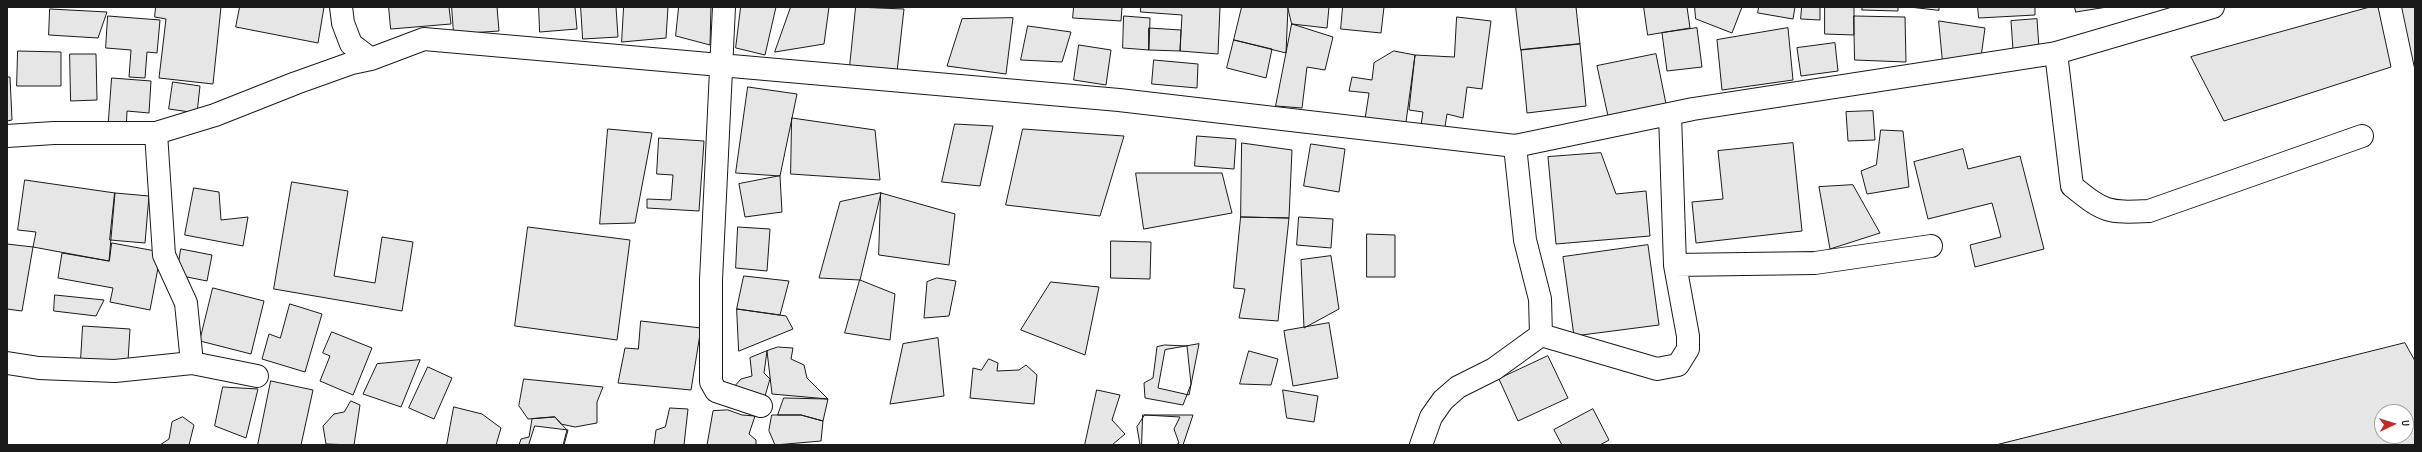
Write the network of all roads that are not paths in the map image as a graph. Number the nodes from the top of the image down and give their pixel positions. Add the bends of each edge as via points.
1 (341, 7) edge
2 (724, 7) edge
3 (2213, 7) edge
4 (2056, 53) junction
5 (371, 59) junction
6 (721, 64) junction
7 (1670, 114) junction
8 (156, 133) junction
9 (7, 136) edge
10 (2362, 136) dead end
11 (1515, 146) junction
12 (1931, 246) dead end
13 (1675, 265) junction
14 (1541, 335) junction
15 (7, 363) edge
16 (192, 363) junction
17 (257, 376) dead end
18 (761, 406) dead end
19 (1421, 445) edge

1 - 5 street via 343,23 351,44
2 - 6 street
3 - 4 street
4 - 7 street
4 - 10 street via 2072,186 2097,206 2117,213 2149,211
5 - 6 street via 424,39
5 - 8 street via 352,63
6 - 11 street via 1180,106
6 - 18 street via 711,280 711,382 716,391
7 - 11 street
7 - 13 street
8 - 9 street via 54,133
8 - 16 street via 164,255 186,303
11 - 14 street via 1525,240 1540,299
12 - 13 street via 1815,263
13 - 14 street via 1688,336 1688,349 1678,365 1657,369
14 - 19 street via 1494,369 1458,387 1443,400 1431,417
15 - 16 street via 39,368 115,371
16 - 17 street

